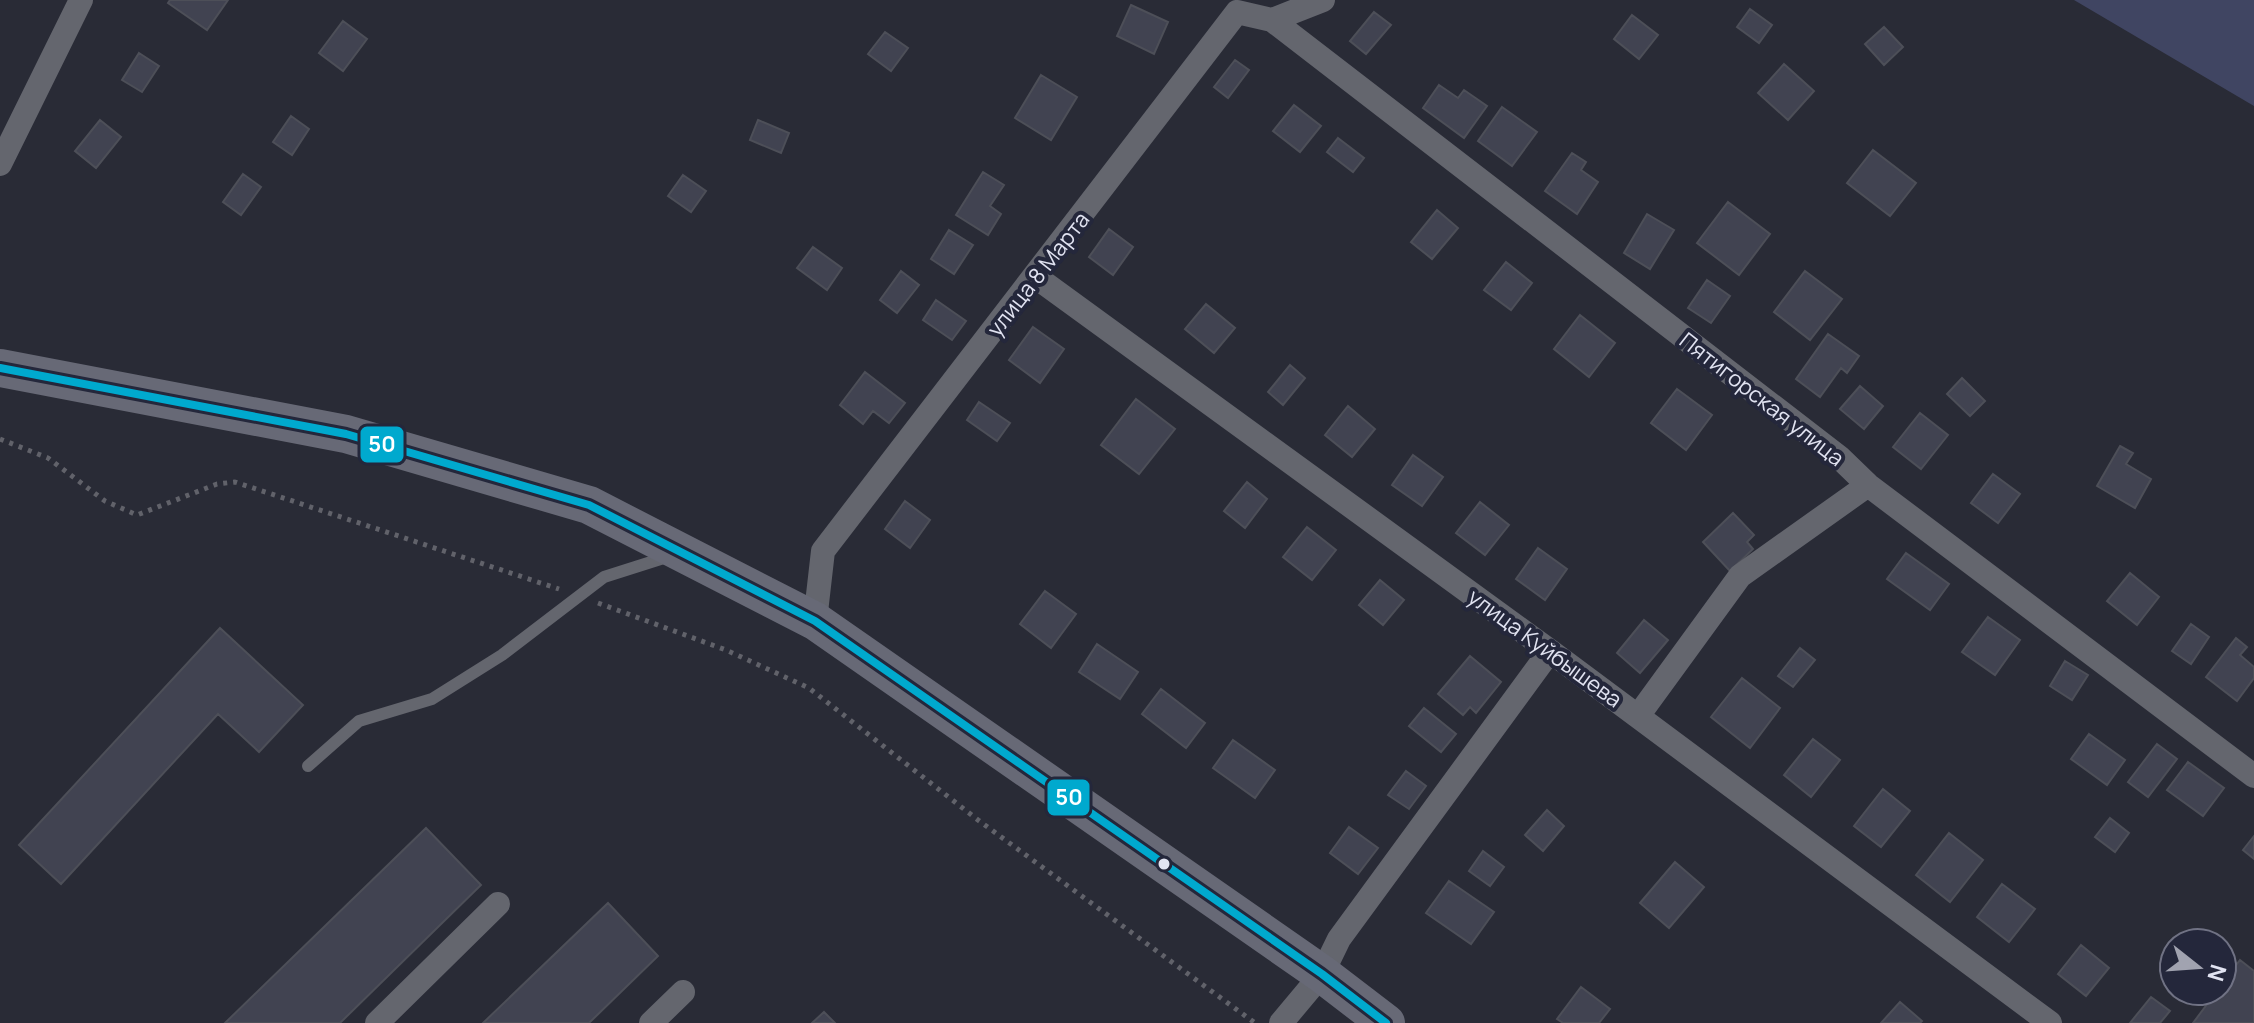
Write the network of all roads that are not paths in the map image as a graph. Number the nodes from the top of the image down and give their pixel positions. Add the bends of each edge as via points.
1 (81, 0) edge
2 (1323, 0) edge
3 (1272, 20) junction
4 (0, 164) edge
5 (1036, 277) junction
6 (0, 368) edge
7 (1868, 485) junction
8 (681, 552) junction
9 (815, 621) junction
10 (1550, 651) junction
11 (1638, 716) junction
12 (308, 766) dead end
13 (2254, 776) edge
14 (498, 904) dead end
15 (1322, 974) junction
16 (683, 992) dead end
17 (377, 1023) edge
18 (651, 1023) edge
19 (1281, 1023) edge
20 (1386, 1023) edge
21 (2050, 1023) edge

1 - 4 street
2 - 3 street, улица 8 Марта
3 - 5 street, улица 8 Марта via 1237,12
3 - 7 street, Пятигорская улица via 1839,457
5 - 9 street, улица 8 Марта via 823,551
5 - 10 street, улица Куйбышева
6 - 8 main road via 346,434 589,505
7 - 11 street via 1740,576
7 - 13 street, Пятигорская улица
8 - 9 main road
8 - 12 lane via 604,577 502,655 432,699 359,721
9 - 15 main road
10 - 11 street, улица Куйбышева
10 - 15 street via 1339,939
11 - 21 street, улица Куйбышева
14 - 17 street
15 - 19 street
15 - 20 main road
16 - 18 street

